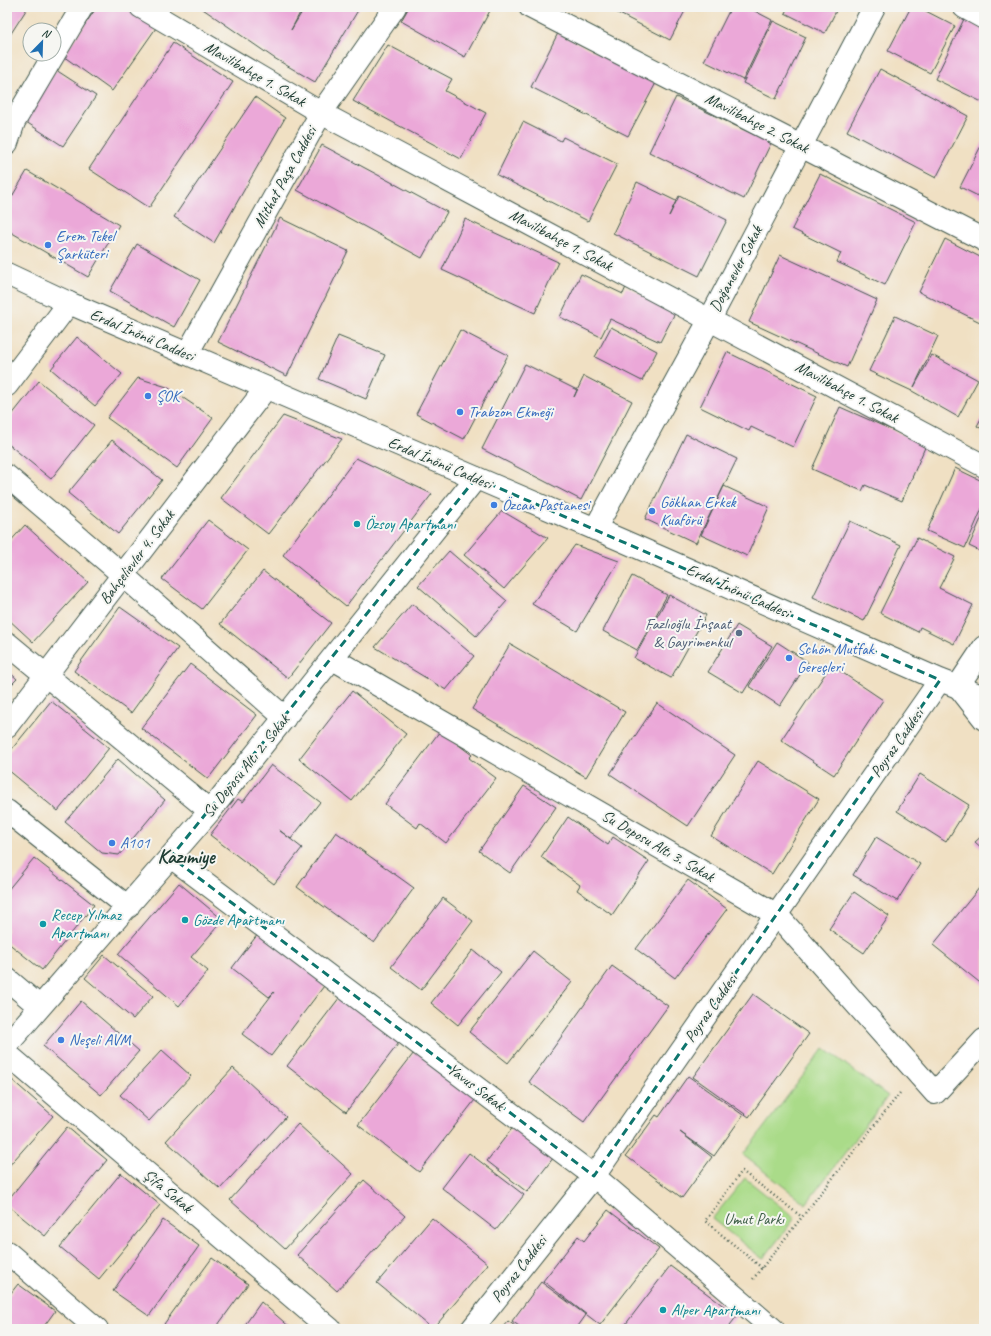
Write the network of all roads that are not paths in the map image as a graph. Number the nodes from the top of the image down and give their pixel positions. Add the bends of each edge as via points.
1 (82, 7) edge
2 (141, 7) edge
3 (394, 7) edge
4 (530, 7) edge
5 (874, 7) edge
6 (964, 7) edge
7 (984, 18) edge
8 (321, 113) junction
9 (7, 143) edge
10 (801, 146) junction
11 (984, 240) edge
12 (7, 274) edge
13 (69, 303) junction
14 (710, 319) junction
15 (187, 354) junction
16 (7, 385) edge
17 (266, 388) junction
18 (984, 466) edge
19 (7, 476) edge
20 (476, 478) junction
21 (595, 529) junction
22 (124, 576) junction
23 (7, 643) edge
24 (984, 647) edge
25 (333, 659) junction
26 (45, 676) junction
27 (949, 683) junction
28 (984, 697) edge
29 (285, 718) junction
30 (984, 720) edge
31 (7, 726) edge
32 (7, 811) edge
33 (210, 811) junction
34 (170, 857) junction
35 (128, 906) junction
36 (777, 915) junction
37 (7, 979) edge
38 (40, 1007) junction
39 (984, 1040) edge
40 (7, 1045) edge
41 (7, 1054) edge
42 (594, 1176) junction
43 (7, 1252) edge
44 (97, 1329) edge
45 (330, 1329) edge
46 (472, 1329) edge
47 (773, 1329) edge

1 - 9 street via 14,122
2 - 8 street, Mavilibahçe 1. Sokak
3 - 8 street, Mithat Paşa Caddesi
4 - 10 street, Mavilibahçe 2. Sokak
5 - 10 street, Doğanevler Sokak
6 - 7 street
8 - 14 street, Mavilibahçe 1. Sokak
8 - 15 street, Mithat Paşa Caddesi
10 - 11 street, Mavilibahçe 2. Sokak
10 - 14 street, Doğanevler Sokak
12 - 13 street, Erdal İnönü Caddesi
13 - 15 street, Erdal İnönü Caddesi
13 - 16 street
14 - 18 street, Mavilibahçe 1. Sokak
14 - 21 street, Doğanevler Sokak
15 - 17 street, Erdal İnönü Caddesi
17 - 20 street, Erdal İnönü Caddesi
17 - 22 street, Bahçelievler 4. Sokak
19 - 22 street
20 - 21 street, Erdal İnönü Caddesi
20 - 25 street, Su Deposu Altı 2. Sokak
21 - 27 street, Erdal İnönü Caddesi
22 - 26 street, Bahçelievler 4. Sokak
22 - 29 street
23 - 26 street
24 - 27 street, Poyraz Caddesi
25 - 29 street, Su Deposu Altı 2. Sokak
25 - 36 street, Su Deposu Altı 3. Sokak
26 - 31 street, Bahçelievler 4. Sokak
26 - 33 street
27 - 28 street, Erdal İnönü Caddesi
27 - 30 street
27 - 36 street, Poyraz Caddesi
29 - 33 street, Su Deposu Altı 2. Sokak
32 - 35 street
33 - 34 street, Su Deposu Altı 2. Sokak
34 - 35 street, Su Deposu Altı 2. Sokak
34 - 42 street, Yavus Sokak
35 - 38 street, Su Deposu Altı 2. Sokak
36 - 39 street, Su Deposu Altı 3. Sokak via 934,1093
36 - 42 street, Poyraz Caddesi
37 - 38 street
38 - 40 street, Su Deposu Altı 2. Sokak
41 - 45 street, Şifa Sokak
42 - 46 street, Poyraz Caddesi
42 - 47 street, Yavus Sokak
43 - 44 street

